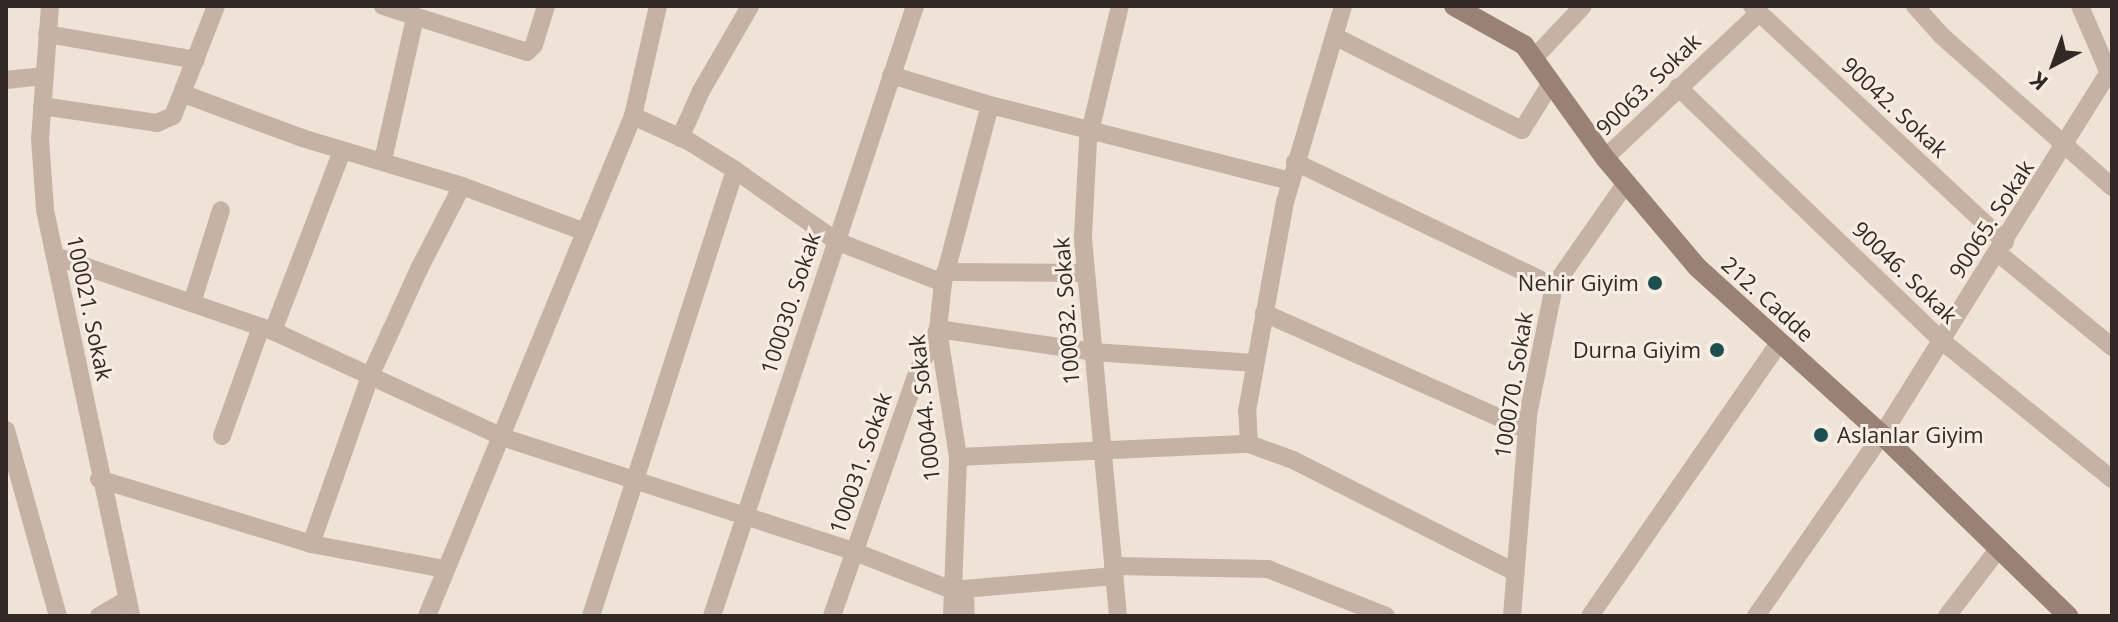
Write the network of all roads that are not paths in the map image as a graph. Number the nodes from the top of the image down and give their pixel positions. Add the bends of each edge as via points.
1 (50, 6) edge
2 (216, 6) edge
3 (383, 6) edge
4 (546, 6) edge
5 (658, 6) edge
6 (750, 6) edge
7 (915, 6) edge
8 (1120, 6) edge
9 (1343, 6) edge
10 (1583, 6) edge
11 (1915, 6) edge
12 (2080, 6) edge
13 (1460, 8) edge
14 (1756, 9) edge
15 (415, 18) junction
16 (47, 34) junction
17 (1334, 36) junction
18 (1534, 58) junction
19 (196, 60) junction
20 (2110, 69) edge
21 (891, 75) junction
22 (44, 76) junction
23 (6, 80) edge
24 (1551, 83) junction
25 (1678, 87) junction
26 (184, 94) junction
27 (990, 105) junction
28 (42, 106) junction
29 (633, 116) junction
30 (1090, 130) junction
31 (680, 138) junction
32 (2065, 147) junction
33 (342, 151) junction
34 (1605, 158) junction
35 (383, 160) junction
36 (1295, 162) junction
37 (735, 170) junction
38 (1290, 181) junction
39 (1626, 183) junction
40 (462, 186) junction
41 (2112, 187) edge
42 (221, 210) dead end
43 (585, 232) junction
44 (836, 241) junction
45 (2001, 248) junction
46 (55, 256) junction
47 (1086, 273) junction
48 (944, 277) junction
49 (1554, 286) junction
50 (192, 303) junction
51 (1264, 313) junction
52 (267, 329) junction
53 (938, 329) junction
54 (1942, 341) junction
55 (1780, 342) junction
56 (2112, 347) edge
57 (1093, 352) junction
58 (1255, 363) junction
59 (371, 374) junction
60 (6, 430) edge
61 (1527, 430) junction
62 (1882, 435) junction
63 (222, 436) dead end
64 (502, 437) junction
65 (1249, 444) junction
66 (1102, 452) junction
67 (958, 457) junction
68 (99, 479) junction
69 (2112, 479) edge
70 (632, 481) junction
71 (744, 517) junction
72 (311, 544) junction
73 (1999, 548) junction
74 (855, 552) junction
75 (445, 569) junction
76 (1113, 571) junction
77 (1515, 572) junction
78 (958, 591) junction
79 (129, 608) edge
80 (58, 616) edge
81 (99, 616) edge
82 (427, 616) edge
83 (591, 616) edge
84 (712, 616) edge
85 (832, 616) edge
86 (952, 616) edge
87 (966, 616) edge
88 (1118, 616) edge
89 (1386, 616) edge
90 (1512, 616) edge
91 (1590, 616) edge
92 (1756, 616) edge
93 (1947, 616) edge
94 (2068, 616) edge

1 - 16 street, 100021. Sokak
2 - 19 street
3 - 15 street
4 - 15 street via 527,52
5 - 29 street
6 - 31 street
7 - 21 street, 100030. Sokak
8 - 30 street, 100032. Sokak
9 - 17 street
10 - 18 street
11 - 32 street
12 - 20 street
13 - 18 street, 212. Cadde via 1524,45
14 - 25 street, 90063. Sokak
14 - 45 street, 90042. Sokak
15 - 35 street
16 - 19 street
16 - 22 street, 100021. Sokak
17 - 24 street via 1522,130
17 - 36 street
18 - 24 street, 212. Cadde
19 - 26 street
20 - 32 street, 90065. Sokak
21 - 27 street
21 - 44 street, 100030. Sokak
22 - 23 street
22 - 28 street, 100021. Sokak
24 - 34 street, 212. Cadde
25 - 34 street, 90063. Sokak
25 - 54 street, 90046. Sokak
26 - 28 street via 173,116 157,123
26 - 33 street
27 - 30 street
27 - 48 street, 100044. Sokak
28 - 46 street, 100021. Sokak via 45,210
29 - 31 street
29 - 43 street
30 - 38 street
30 - 47 street, 100032. Sokak via 1083,236
31 - 37 street
32 - 41 street
32 - 45 street, 90065. Sokak
33 - 35 street
33 - 52 street
34 - 39 street, 212. Cadde
35 - 40 street
36 - 38 street
36 - 49 street
37 - 44 street
37 - 70 street
38 - 51 street
39 - 49 street, 100070. Sokak
39 - 55 street, 212. Cadde via 1697,267
40 - 43 street
40 - 59 street
42 - 50 street
43 - 64 street
44 - 48 street
44 - 71 street, 100030. Sokak
45 - 54 street, 90065. Sokak
45 - 56 street, 90042. Sokak
46 - 50 street
46 - 68 street, 100021. Sokak
47 - 48 street
47 - 57 street, 100032. Sokak
48 - 53 street, 100044. Sokak
49 - 61 street, 100070. Sokak
50 - 52 street
51 - 58 street
51 - 61 street
52 - 59 street
52 - 63 street
53 - 57 street
53 - 67 street, 100044. Sokak
53 - 74 street, 100031. Sokak via 917,373
54 - 62 street, 90065. Sokak
54 - 69 street, 90046. Sokak
55 - 62 street, 212. Cadde
55 - 91 street
57 - 58 street
57 - 66 street, 100032. Sokak
58 - 65 street via 1247,411
59 - 64 street
59 - 72 street
60 - 80 street
61 - 77 street, 100070. Sokak
62 - 73 street, 212. Cadde
62 - 92 street, 90065. Sokak
64 - 70 street
64 - 75 street
65 - 66 street
65 - 77 street via 1293,460
66 - 67 street
66 - 76 street, 100032. Sokak
67 - 78 street, 100044. Sokak
68 - 72 street
68 - 79 street, 100021. Sokak
70 - 71 street
70 - 83 street
71 - 74 street
71 - 84 street, 100030. Sokak
72 - 75 street
73 - 93 street
73 - 94 street, 212. Cadde
74 - 78 street
74 - 85 street, 100031. Sokak
75 - 82 street
76 - 78 street
76 - 88 street, 100032. Sokak
76 - 89 street via 1268,569
77 - 90 street, 100070. Sokak
78 - 86 street, 100044. Sokak
78 - 87 street
79 - 81 street

